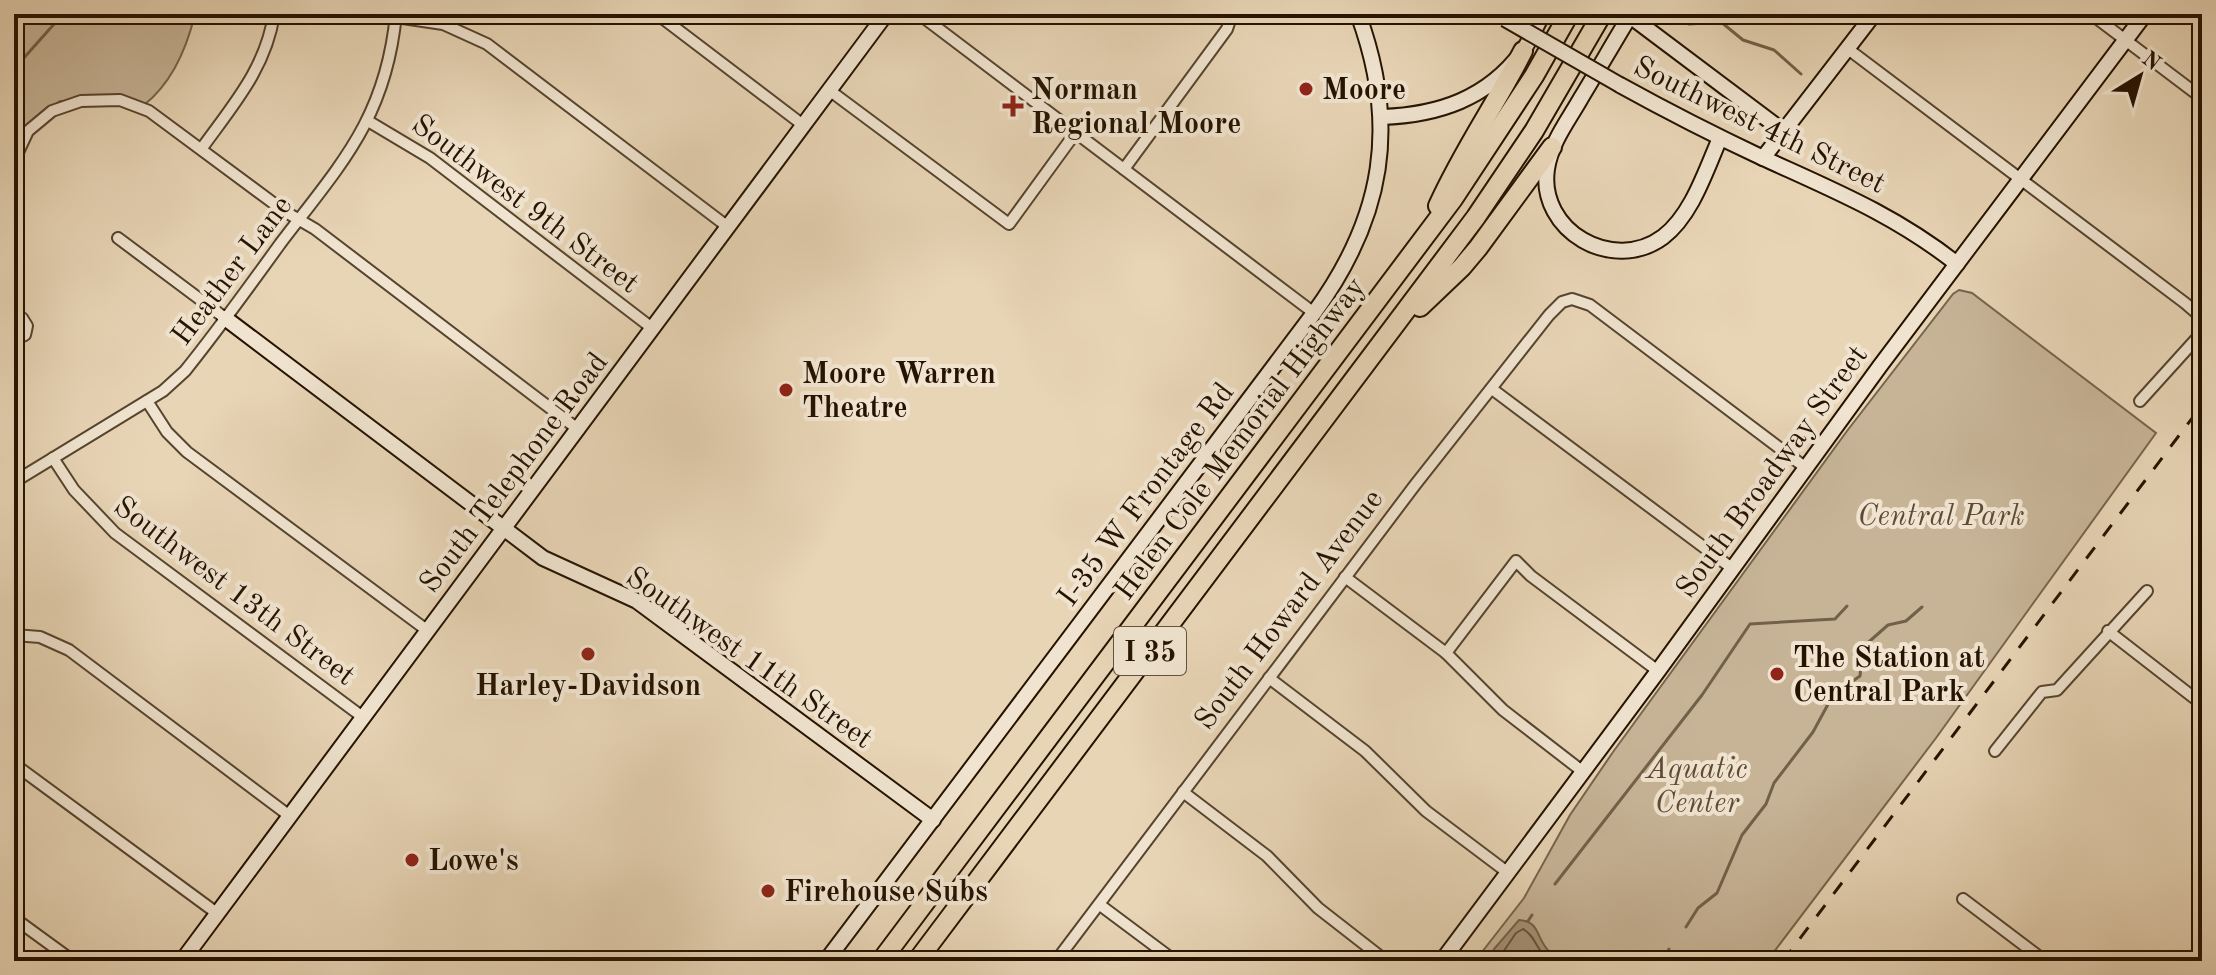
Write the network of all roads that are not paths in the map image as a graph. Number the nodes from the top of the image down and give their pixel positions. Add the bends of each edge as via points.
1 (274, 14) edge
2 (657, 14) edge
3 (919, 14) edge
4 (1232, 14) edge
5 (1358, 14) edge
6 (1543, 14) edge
7 (1569, 14) edge
8 (1602, 14) edge
9 (1874, 14) edge
10 (2091, 14) edge
11 (2145, 14) edge
12 (396, 15) edge
13 (1630, 15) edge
14 (879, 17) edge
15 (1500, 17) edge
16 (2126, 40) junction
17 (1848, 49) junction
18 (1523, 51) junction
19 (829, 90) junction
20 (2202, 98) edge
21 (1382, 117) junction
22 (368, 121) junction
23 (803, 125) junction
24 (1783, 131) junction
25 (1076, 132) junction
26 (1720, 138) junction
27 (1552, 147) junction
28 (202, 148) junction
29 (1763, 158) junction
30 (14, 161) edge
31 (1124, 169) junction
32 (2021, 179) junction
33 (299, 220) junction
34 (728, 227) junction
35 (118, 238) dead end
36 (1424, 238) junction
37 (1957, 264) junction
38 (1314, 313) junction
39 (14, 315) edge
40 (225, 318) junction
41 (2202, 327) edge
42 (652, 328) junction
43 (14, 340) edge
44 (1383, 341) junction
45 (1492, 389) junction
46 (147, 401) junction
47 (2140, 401) dead end
48 (579, 430) junction
49 (53, 458) junction
50 (1806, 468) junction
51 (14, 482) edge
52 (505, 530) junction
53 (1733, 569) junction
54 (1345, 577) junction
55 (2147, 591) dead end
56 (428, 631) junction
57 (2108, 631) junction
58 (14, 635) edge
59 (1446, 653) junction
60 (1658, 671) junction
61 (1269, 678) junction
62 (2202, 704) edge
63 (364, 718) junction
64 (1995, 751) dead end
65 (14, 764) edge
66 (1582, 771) junction
67 (1183, 792) junction
68 (291, 817) junction
69 (933, 820) junction
70 (1507, 872) junction
71 (1963, 899) dead end
72 (1100, 905) junction
73 (218, 914) junction
74 (14, 918) edge
75 (73, 961) edge
76 (182, 961) edge
77 (826, 961) edge
78 (881, 961) edge
79 (917, 961) edge
80 (1056, 961) edge
81 (1175, 961) edge
82 (1386, 961) edge
83 (1442, 961) edge
84 (2045, 961) edge

1 - 28 street via 260,64
2 - 23 street
3 - 25 street
4 - 31 street via 1227,29
5 - 21 main road, I-35 W Frontage Rd
6 - 18 main road
7 - 36 highway, Helen Cole Memorial Highway / I 35 via 1534,76
8 - 44 highway, Helen Cole Memorial Highway / I 35 via 1504,176
9 - 17 main road
10 - 16 street
11 - 16 main road, South Broadway Street
12 - 22 street, Heather Lane via 387,68
12 - 34 street via 443,24 487,44
13 - 24 main road
13 - 27 main road
14 - 19 main road, South Telephone Road
15 - 26 main road, Southwest 4th Street, bridge
16 - 20 street
16 - 32 main road, South Broadway Street
17 - 24 main road
17 - 32 street
18 - 21 main road via 1491,84 1463,101 1426,113
18 - 36 highway via 1453,172
19 - 23 main road, South Telephone Road
19 - 25 street via 1009,224
21 - 38 main road, I-35 W Frontage Rd via 1367,213 1342,271
22 - 33 street, Heather Lane
22 - 42 street, Southwest 9th Street via 430,158
23 - 34 main road, South Telephone Road
24 - 29 main road
25 - 31 street
26 - 27 main road via 1679,221 1660,239 1627,251 1595,247 1560,221 1547,186
26 - 29 main road, Southwest 4th Street
27 - 44 highway via 1462,267
28 - 30 street via 149,111 120,100 81,101 52,111 28,131
28 - 33 street
29 - 37 main road, Southwest 4th Street via 1888,215
31 - 38 street
32 - 37 main road, South Broadway Street
32 - 41 street via 2193,309
33 - 40 street, Heather Lane
33 - 48 street
34 - 42 main road, South Telephone Road
35 - 40 street
36 - 78 highway, Helen Cole Memorial Highway / I 35
37 - 50 main road, South Broadway Street
38 - 69 main road, I-35 W Frontage Rd
39 - 43 street via 27,326 25,335
40 - 46 street, Heather Lane via 185,371
40 - 52 main road, Southwest 11th Street
41 - 47 street
42 - 48 main road, South Telephone Road
44 - 79 highway, Helen Cole Memorial Highway / I 35
45 - 50 street, South Howard Avenue via 1556,307 1572,299 1590,305
45 - 53 street
45 - 54 street, South Howard Avenue
46 - 49 street, Heather Lane
46 - 56 street via 187,452
48 - 52 main road, South Telephone Road
49 - 51 street, Heather Lane
49 - 63 street, Southwest 13th Street via 74,490 115,533
50 - 53 main road, South Broadway Street
52 - 56 main road, South Telephone Road
52 - 69 main road, Southwest 11th Street via 558,567 637,601
53 - 60 main road, South Broadway Street
54 - 59 street
54 - 61 street, South Howard Avenue
55 - 57 street
56 - 63 main road, South Telephone Road
57 - 62 street
57 - 64 street via 2057,690 2042,692
58 - 68 street via 40,637 69,650
59 - 60 street via 1516,561
59 - 66 street via 1503,710
60 - 66 main road, South Broadway Street
61 - 67 street, South Howard Avenue
61 - 70 street via 1365,751 1426,811
63 - 68 main road, South Telephone Road
65 - 73 street
66 - 70 main road, South Broadway Street
67 - 72 street, South Howard Avenue
67 - 82 street via 1267,856 1318,908
68 - 73 main road, South Telephone Road
69 - 77 main road, I-35 W Frontage Rd
70 - 83 main road, South Broadway Street
71 - 84 street
72 - 80 street, South Howard Avenue
72 - 81 street
73 - 76 main road, South Telephone Road
74 - 75 street

